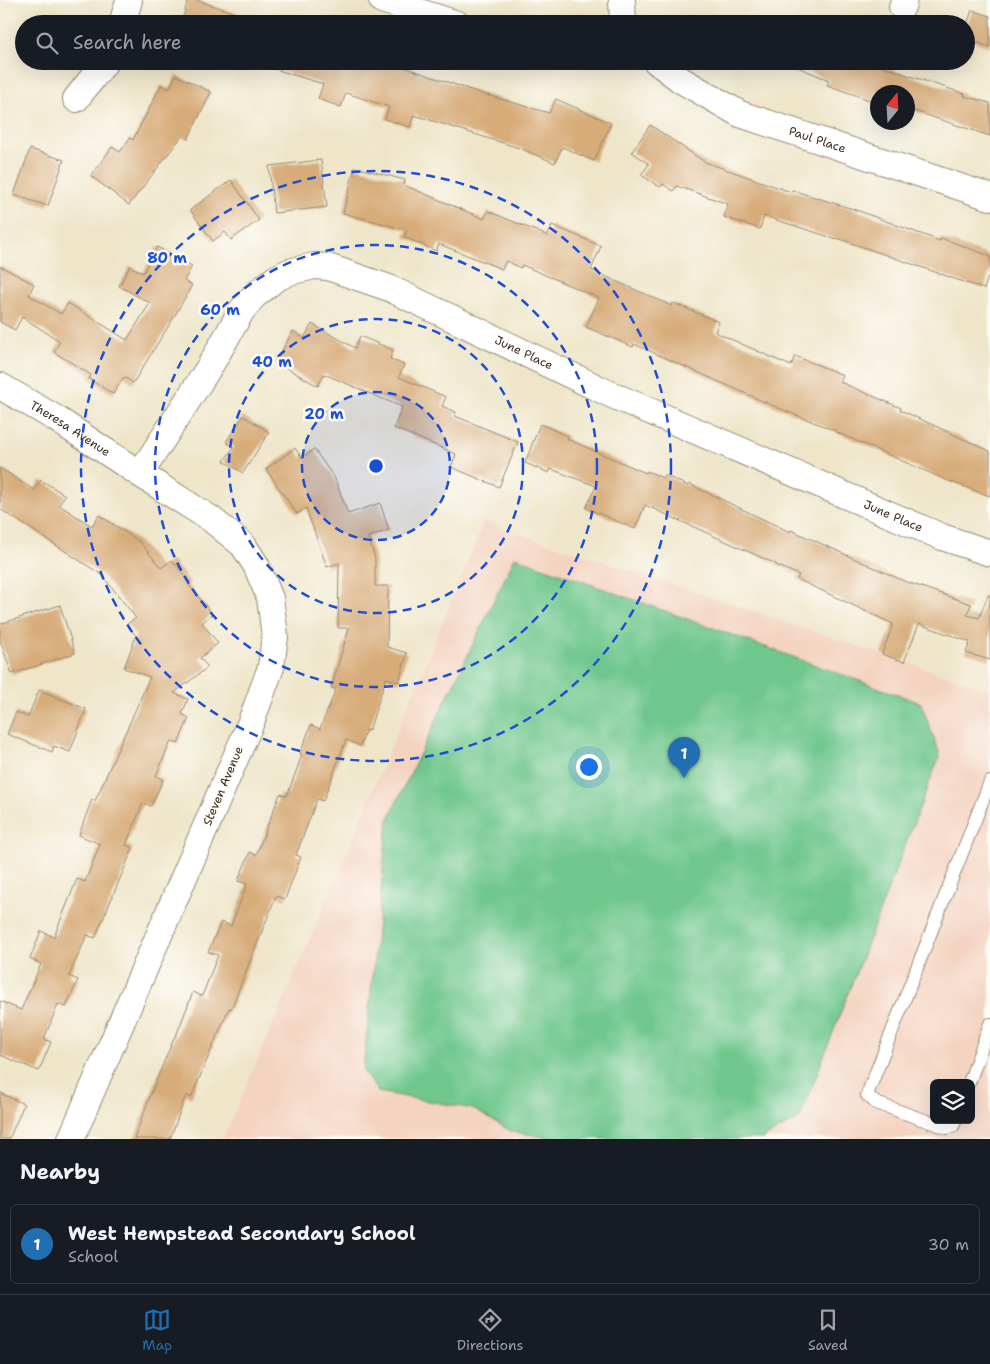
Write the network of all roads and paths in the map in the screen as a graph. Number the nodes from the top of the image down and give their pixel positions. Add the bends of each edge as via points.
1 (129, 0) edge
2 (382, 0) edge
3 (622, 0) edge
4 (125, 15) edge
5 (428, 15) edge
6 (623, 15) edge
7 (99, 70) edge
8 (668, 70) edge
9 (76, 98) dead end
10 (990, 197) edge
11 (0, 386) edge
12 (140, 474) junction
13 (990, 553) edge
14 (990, 782) edge
15 (990, 1024) edge
16 (970, 1079) edge
17 (930, 1122) edge
18 (936, 1124) edge
19 (955, 1124) edge
20 (72, 1139) edge

1 - 4 street
2 - 5 street
3 - 6 street
7 - 9 street
8 - 10 street, Paul Place via 740,114
11 - 12 street, Theresa Avenue
12 - 13 street, June Place via 253,297 274,279 289,272 314,266 328,267 388,288 610,394 942,537
12 - 20 street, Steven Avenue via 211,519 242,545 256,565 270,598 275,636 271,667 251,722
14 - 17 lane via 867,1095 876,1103
15 - 16 lane
18 - 19 lane via 947,1128

